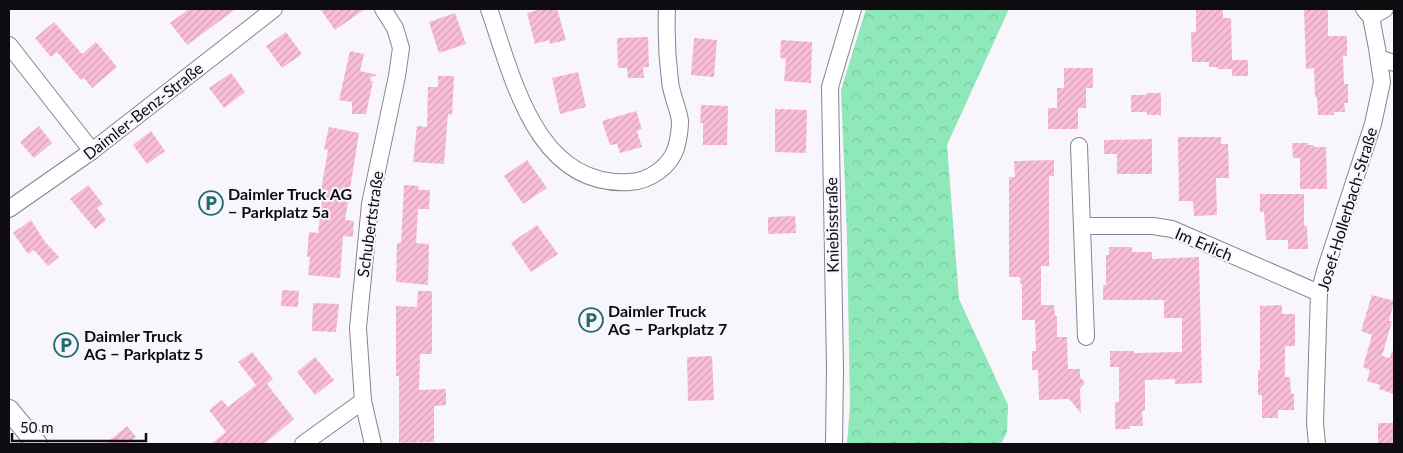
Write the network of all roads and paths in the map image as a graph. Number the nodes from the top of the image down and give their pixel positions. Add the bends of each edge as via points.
1 (274, 9) edge
2 (383, 9) edge
3 (489, 9) edge
4 (667, 9) edge
5 (853, 9) edge
6 (1374, 12) edge
7 (9, 45) edge
8 (1386, 61) edge
9 (1080, 146) dead end
10 (92, 150) junction
11 (9, 209) edge
12 (1082, 226) junction
13 (1319, 293) junction
14 (1086, 337) dead end
15 (363, 401) junction
16 (9, 410) edge
17 (37, 444) edge
18 (303, 444) edge
19 (373, 444) edge
20 (834, 444) edge
21 (1317, 444) edge

1 - 10 street, Daimler-Benz-Straße
2 - 15 street, Schubertstraße via 396,28 401,48 370,204 363,266 358,328
3 - 4 street via 516,87 544,142 579,173 622,183 654,175 676,149 680,121 670,82
5 - 20 street, Kniebisstraße via 830,87
6 - 8 street, Josef-Hollerbach-Straße
7 - 10 street
8 - 13 street, Josef-Hollerbach-Straße via 1373,124
9 - 12 street
10 - 11 street, Daimler-Benz-Straße
12 - 13 street, Im Erlich via 1172,229
12 - 14 street
13 - 21 street, Josef-Hollerbach-Straße
15 - 18 street
15 - 19 street, Schubertstraße
16 - 17 street

